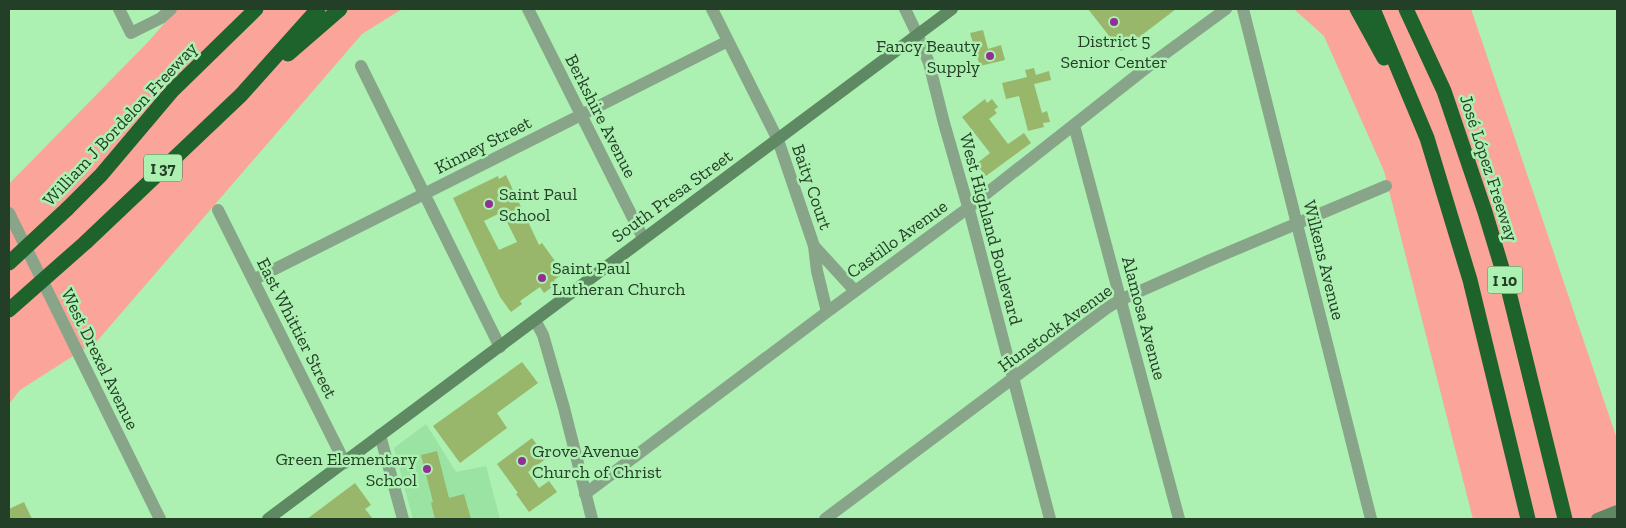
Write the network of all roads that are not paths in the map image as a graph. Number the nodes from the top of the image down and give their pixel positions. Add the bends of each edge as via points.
1 (120, 9) edge
2 (171, 9) edge
3 (241, 9) edge
4 (256, 9) edge
5 (318, 9) edge
6 (340, 9) edge
7 (528, 9) edge
8 (712, 9) edge
9 (905, 9) edge
10 (952, 9) edge
11 (1226, 9) edge
12 (1243, 9) edge
13 (1357, 9) edge
14 (1373, 9) edge
15 (1406, 9) edge
16 (1413, 9) edge
17 (918, 36) junction
18 (728, 42) junction
19 (361, 66) dead end
20 (172, 90) junction
21 (1444, 91) junction
22 (241, 95) junction
23 (581, 116) junction
24 (1074, 125) junction
25 (1427, 138) junction
26 (778, 140) junction
27 (1386, 186) dead end
28 (424, 194) junction
29 (968, 208) junction
30 (218, 210) dead end
31 (9, 213) edge
32 (1297, 224) junction
33 (643, 238) junction
34 (814, 246) junction
35 (9, 262) edge
36 (253, 280) junction
37 (855, 291) junction
38 (1120, 300) junction
39 (9, 310) edge
40 (827, 312) junction
41 (535, 320) junction
42 (500, 347) junction
43 (1013, 379) junction
44 (380, 435) junction
45 (345, 463) junction
46 (585, 494) junction
47 (1617, 511) edge
48 (160, 519) edge
49 (268, 519) edge
50 (402, 519) edge
51 (592, 519) edge
52 (826, 519) edge
53 (830, 519) edge
54 (1050, 519) edge
55 (1179, 519) edge
56 (1371, 519) edge
57 (1528, 519) edge
58 (1564, 519) edge
59 (1597, 519) edge

1 - 2 street via 131,33
3 - 20 highway
4 - 20 highway, William J Bordelon Freeway / I 37
5 - 22 highway, I 37
6 - 22 highway
7 - 23 street, Berkshire Avenue
8 - 18 street, Baity Court
9 - 17 street, West Highland Boulevard
10 - 17 main road, South Presa Street
11 - 24 street, Castillo Avenue
12 - 32 street, Wilkens Avenue
13 - 25 highway
14 - 25 highway, I 10
15 - 21 highway, José López Freeway / I 10
16 - 21 highway
17 - 26 main road, South Presa Street
17 - 29 street, West Highland Boulevard via 929,62
18 - 23 street, Kinney Street
18 - 26 street, Baity Court
19 - 28 street
20 - 35 highway, William J Bordelon Freeway / I 37, bridge via 101,175
21 - 58 highway, José López Freeway / I 10 via 1505,279
22 - 39 highway, I 37, bridge
23 - 28 street, Kinney Street
23 - 33 street, Berkshire Avenue
24 - 29 street, Castillo Avenue
24 - 38 street, Alamosa Avenue
25 - 57 highway, I 10 via 1470,280
26 - 33 main road, South Presa Street
26 - 34 street, Baity Court
27 - 32 street, Hunstock Avenue
28 - 36 street, Kinney Street
28 - 42 street
29 - 37 street, Castillo Avenue
29 - 43 street, West Highland Boulevard
30 - 36 street, East Whittier Street
31 - 48 street, West Drexel Avenue
32 - 38 street, Hunstock Avenue
32 - 56 street, Wilkens Avenue
33 - 41 main road, South Presa Street
34 - 37 street, Baity Court
34 - 40 street, Baity Court
36 - 45 street, East Whittier Street
37 - 40 street, Castillo Avenue
38 - 43 street, Hunstock Avenue
38 - 55 street, Alamosa Avenue
40 - 46 street, Castillo Avenue
41 - 42 main road, South Presa Street
41 - 46 street via 543,335 564,408
42 - 44 main road, South Presa Street
43 - 52 street, Hunstock Avenue
43 - 54 street, West Highland Boulevard
44 - 45 main road, South Presa Street
44 - 50 street
45 - 49 main road, South Presa Street
46 - 51 street
47 - 59 main road
52 - 53 street

